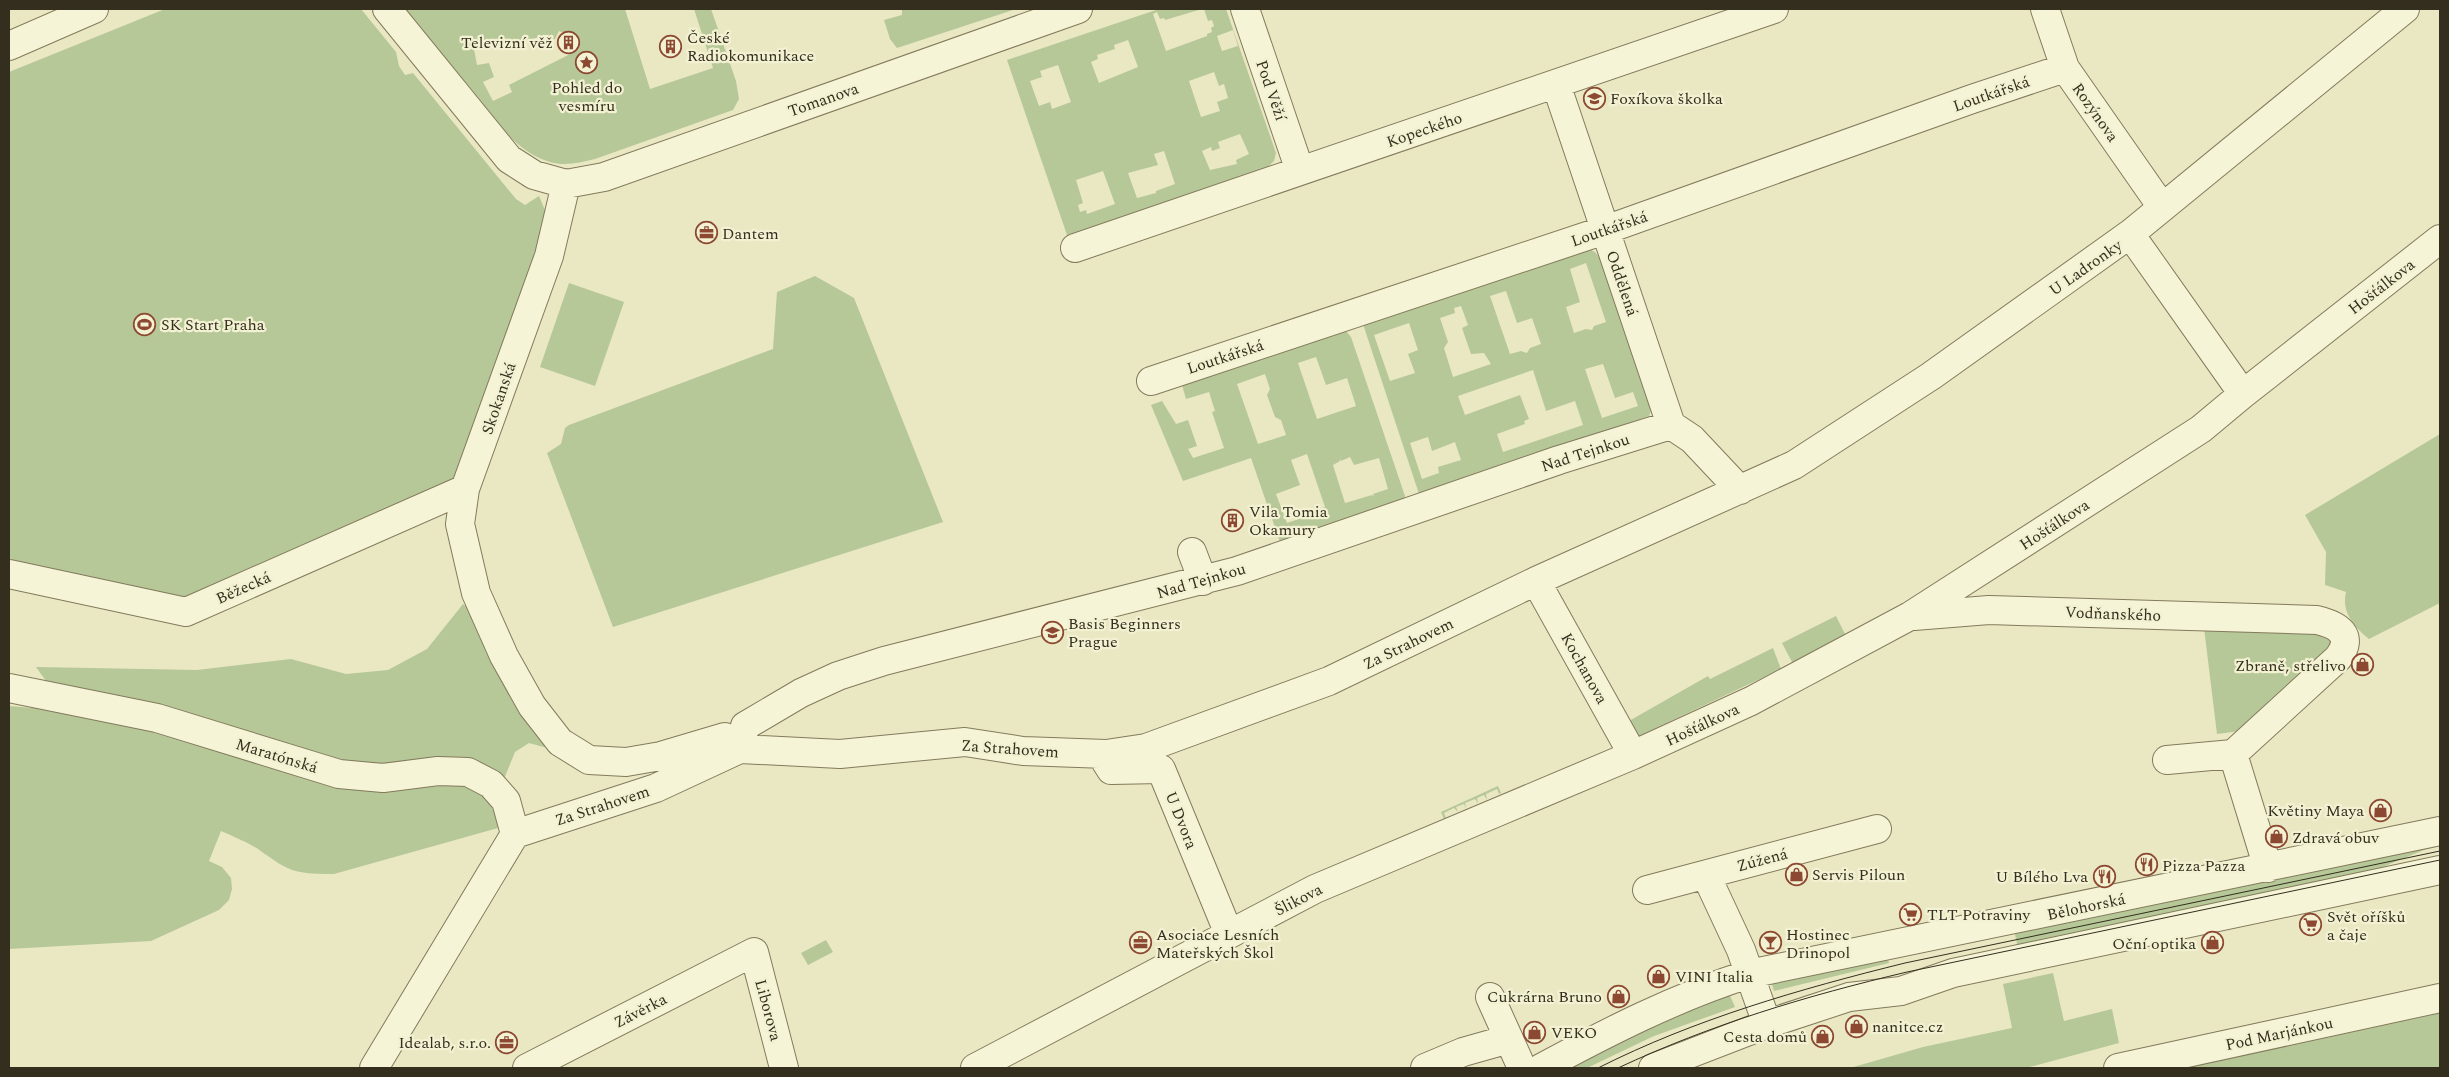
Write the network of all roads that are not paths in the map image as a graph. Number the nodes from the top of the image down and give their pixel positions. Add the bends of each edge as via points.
1 (94, 9) edge
2 (387, 9) edge
3 (1078, 9) edge
4 (1245, 9) edge
5 (1774, 9) edge
6 (2045, 9) edge
7 (2405, 9) edge
8 (9, 46) edge
9 (2065, 68) junction
10 (1556, 84) junction
11 (1300, 171) junction
12 (566, 184) junction
13 (2162, 207) junction
14 (1605, 230) junction
15 (2130, 234) junction
16 (2440, 240) edge
17 (1075, 248) dead end
18 (1152, 381) dead end
19 (2243, 394) junction
20 (1671, 425) junction
21 (466, 489) junction
22 (1740, 490) junction
23 (1192, 552) dead end
24 (9, 574) edge
25 (1203, 581) junction
26 (1536, 581) junction
27 (1910, 616) junction
28 (9, 688) edge
29 (740, 749) junction
30 (1106, 754) junction
31 (2233, 754) junction
32 (1633, 755) junction
33 (2167, 760) dead end
34 (1876, 829) dead end
35 (2440, 831) edge
36 (514, 834) junction
37 (2268, 868) junction
38 (2440, 870) edge
39 (1706, 875) junction
40 (1647, 890) dead end
41 (1229, 934) junction
42 (754, 952) joint
43 (1749, 974) junction
44 (1490, 998) dead end
45 (2440, 998) edge
46 (1767, 1024) junction
47 (1509, 1039) junction
48 (374, 1068) edge
49 (527, 1068) edge
50 (784, 1068) edge
51 (975, 1068) edge
52 (1425, 1068) edge
53 (1522, 1068) edge
54 (1541, 1068) edge
55 (1653, 1068) edge
56 (2118, 1068) edge

1 - 8 street
2 - 12 street via 509,159 534,175
3 - 12 street, Tomanova via 604,176
4 - 11 street, Pod Věží
5 - 10 street, Kopeckého
6 - 9 street, Rozýnova
7 - 13 street, U Ladronky
9 - 13 street, Rozýnova
9 - 14 street, Loutkářská
10 - 11 street, Kopeckého
10 - 14 street, Oddělená
11 - 17 street, Kopeckého
12 - 21 street, Skokanská via 549,256
13 - 15 street, U Ladronky
14 - 18 street, Loutkářská
14 - 20 street, Oddělená
15 - 19 street
15 - 22 street, U Ladronky via 1931,376 1794,465
16 - 19 street, Hošťálkova
19 - 27 street, Hošťálkova via 2201,429
20 - 22 street via 1692,439
20 - 25 street, Nad Tejnkou
21 - 24 street, Běžecká via 186,612
21 - 29 street, Skokanská via 460,524 476,593 504,656 532,706 560,742 589,760 626,762 661,756 726,737
22 - 26 street, Za Strahovem
23 - 25 street
25 - 29 street, Nad Tejnkou via 1045,622 927,648 838,676 801,693 745,726
26 - 30 street, Za Strahovem via 1329,681 1146,748
26 - 32 street, Kochanova
27 - 31 street, Vodňanského via 1989,610 2317,620 2337,626 2345,643 2338,658
27 - 32 street, Hošťálkova via 1751,701
28 - 36 street, Maratónská via 157,718 339,774 383,778 438,771 468,772 491,784 506,801
29 - 30 street, Za Strahovem via 840,754 965,742 1023,751
29 - 36 street, Za Strahovem via 656,788
30 - 41 street, U Dvora via 1111,770 1161,769
31 - 33 street
31 - 37 street
32 - 41 street, Šlikova via 1315,889
34 - 39 street, Zúžená
35 - 37 street, Bělohorská
36 - 48 street
37 - 43 street, Bělohorská
38 - 46 street via 1953,973 1915,988 1849,997
39 - 40 street, Zúžená
39 - 43 street
41 - 51 street, Šlikova
42 - 49 street, Závěrka
42 - 50 street, Liborova
43 - 46 street
43 - 54 street, Bělohorská via 1682,998
44 - 47 street
45 - 56 street, Pod Marjánkou
46 - 55 street
47 - 52 street via 1463,1052
47 - 53 street

